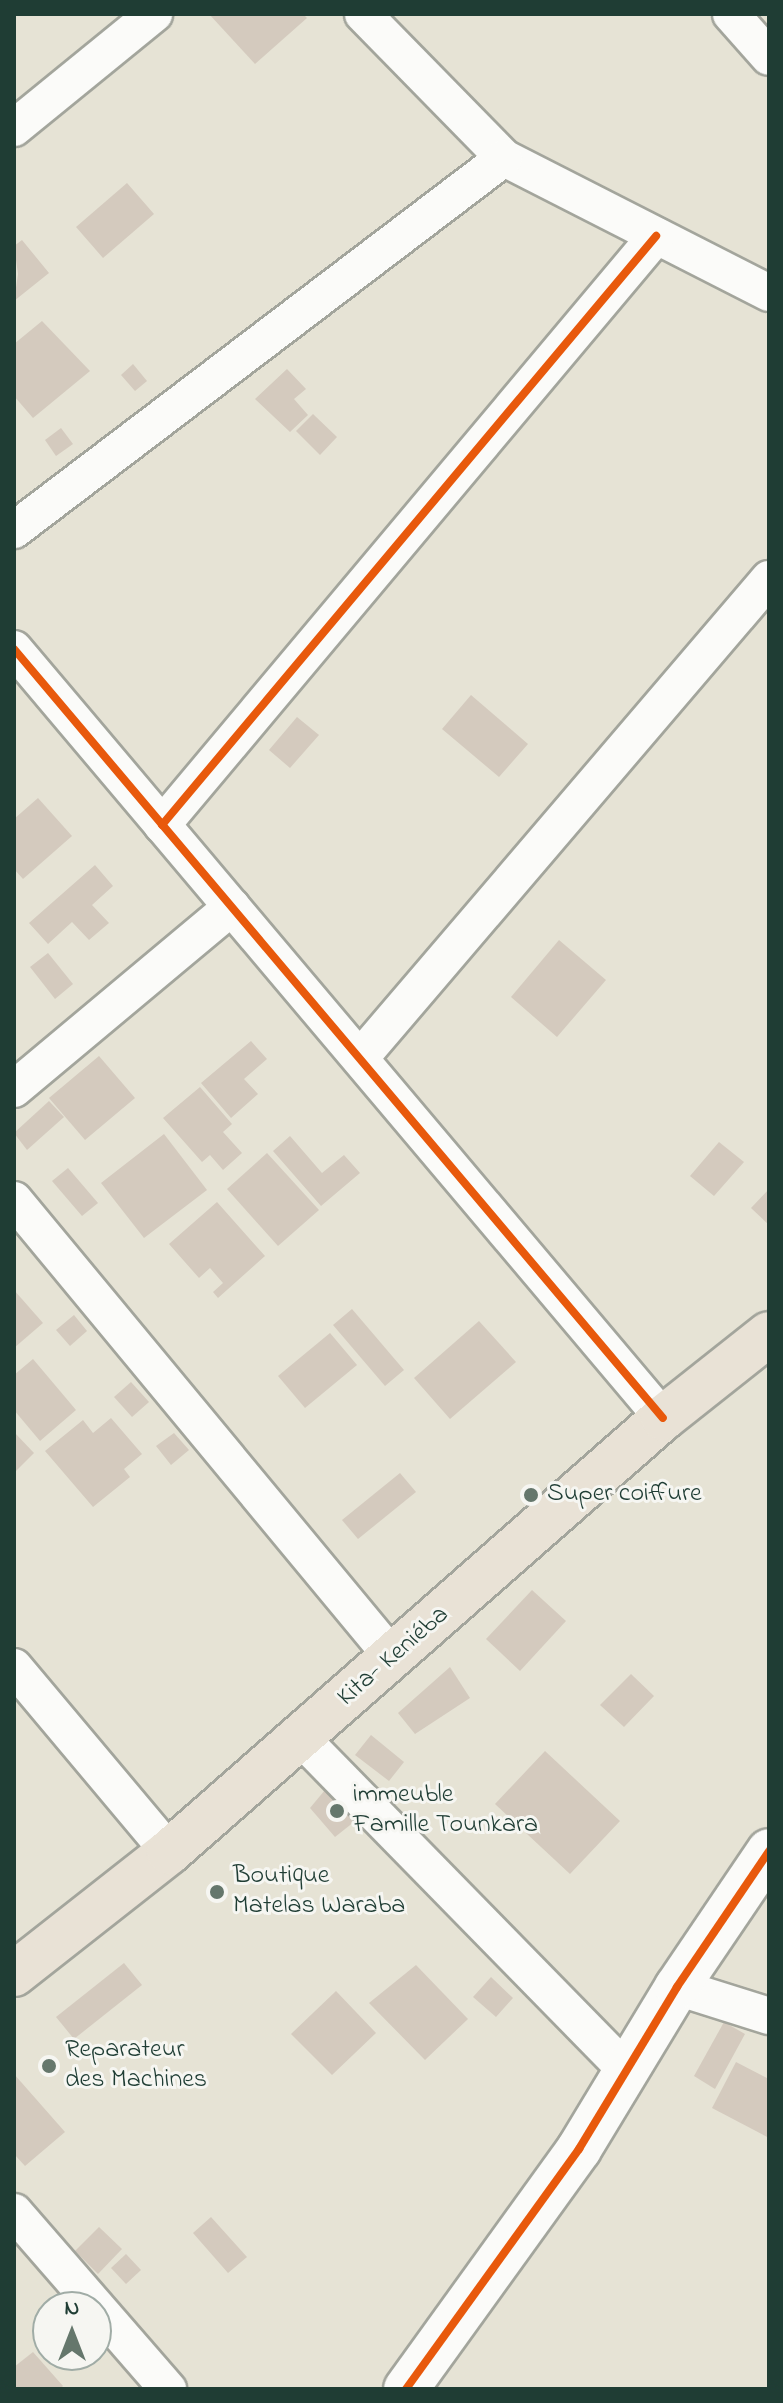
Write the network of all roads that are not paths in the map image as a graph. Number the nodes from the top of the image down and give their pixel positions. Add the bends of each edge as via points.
1 (154, 14) edge
2 (731, 14) edge
3 (377, 19) edge
4 (769, 57) edge
5 (14, 128) edge
6 (504, 158) junction
7 (656, 236) junction
8 (769, 293) edge
9 (14, 530) edge
10 (769, 579) edge
11 (14, 649) edge
12 (162, 825) junction
13 (232, 907) junction
14 (360, 1058) junction
15 (14, 1089) edge
16 (14, 1200) edge
17 (769, 1334) edge
18 (663, 1418) junction
19 (394, 1659) junction
20 (14, 1667) edge
21 (301, 1738) junction
22 (769, 1851) edge
23 (169, 1852) junction
24 (14, 1974) edge
25 (677, 1987) junction
26 (769, 2016) edge
27 (627, 2071) junction
28 (14, 2212) edge
29 (168, 2389) edge
30 (406, 2389) edge

1 - 5 street
2 - 4 street
3 - 6 street
6 - 7 street
6 - 9 street
7 - 8 street
7 - 12 street
10 - 14 street
11 - 12 street
12 - 13 street
13 - 14 street
13 - 15 street
14 - 18 street
16 - 19 street
17 - 18 main road, Kita- Keniéba
18 - 19 main road, Kita- Keniéba
19 - 21 main road, Kita- Keniéba
20 - 23 street
21 - 23 main road, Kita- Keniéba
21 - 27 street
22 - 25 street
23 - 24 main road, Kita- Keniéba
25 - 26 street
25 - 27 street
27 - 30 street via 579,2149
28 - 29 street

